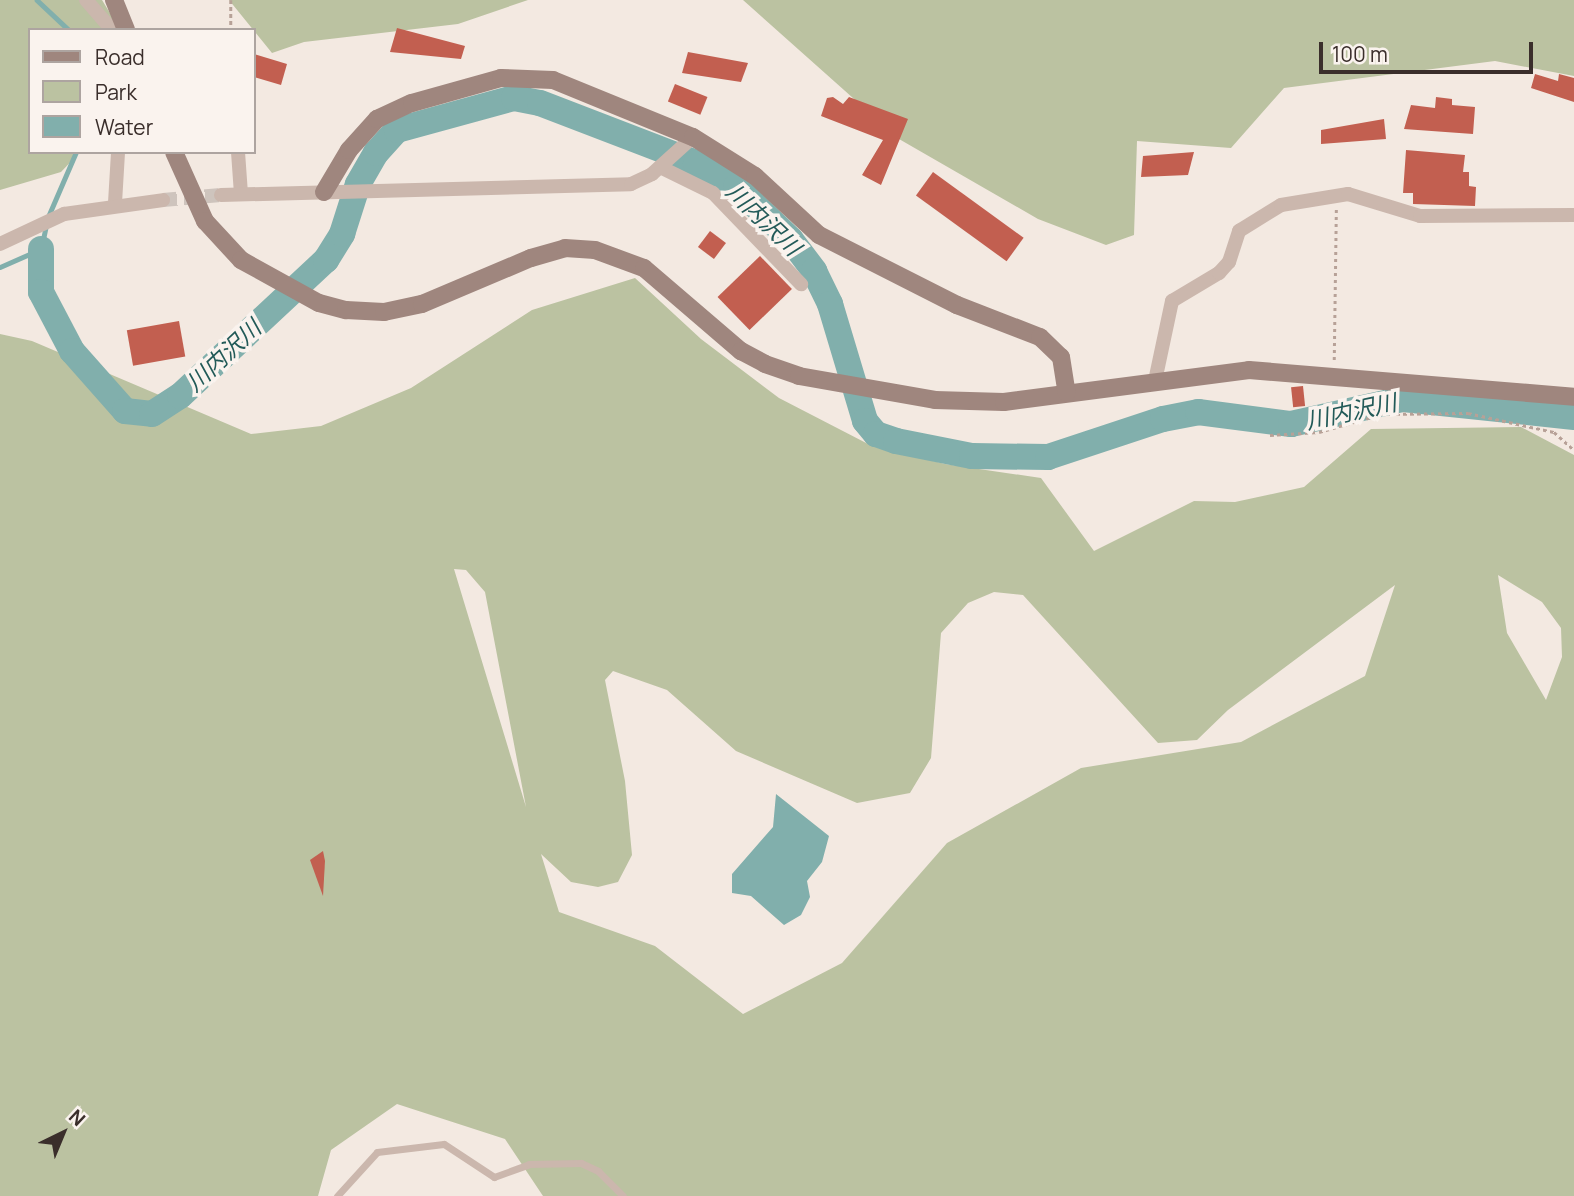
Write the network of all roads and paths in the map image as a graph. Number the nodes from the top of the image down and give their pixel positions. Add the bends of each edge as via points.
1 (86, 0) edge
2 (114, 0) edge
3 (231, 0) edge
4 (110, 28) edge
5 (125, 28) edge
6 (231, 28) edge
7 (689, 141) junction
8 (118, 154) edge
9 (175, 154) edge
10 (238, 154) edge
11 (662, 166) junction
12 (324, 192) junction
13 (241, 194) junction
14 (220, 195) tunnel mouth
15 (1336, 195) junction
16 (163, 200) tunnel mouth
17 (115, 203) junction
18 (1574, 215) edge
19 (0, 244) edge
20 (802, 284) dead end
21 (1334, 376) junction
22 (1155, 381) junction
23 (1067, 393) junction
24 (1574, 397) edge
25 (1269, 435) dead end
26 (1574, 450) edge
27 (337, 1196) edge
28 (623, 1196) edge

1 - 4 street
2 - 5 street
3 - 6 path
7 - 11 street
7 - 12 street via 553,80 501,78 411,103 377,120 353,146
7 - 23 street via 755,176 819,235 957,305 1051,344 1061,356
8 - 17 street
9 - 23 street via 205,221 241,260 311,299 346,310 384,312 422,304 531,258 565,248 595,250 644,268 741,351 799,376 935,400 1004,402
10 - 13 street
11 - 12 street via 631,184
11 - 20 street via 713,193
12 - 13 street
13 - 14 street
15 - 18 street via 1371,199 1420,216
15 - 21 path
15 - 22 street via 1281,205 1239,231 1229,262 1219,273 1172,301
16 - 17 street
17 - 19 street via 64,214
21 - 22 street via 1250,370
21 - 24 street
22 - 23 street
25 - 26 path via 1318,432 1382,414 1468,414 1554,432
27 - 28 lane via 377,1152 444,1144 495,1177 529,1164 581,1163 598,1171

